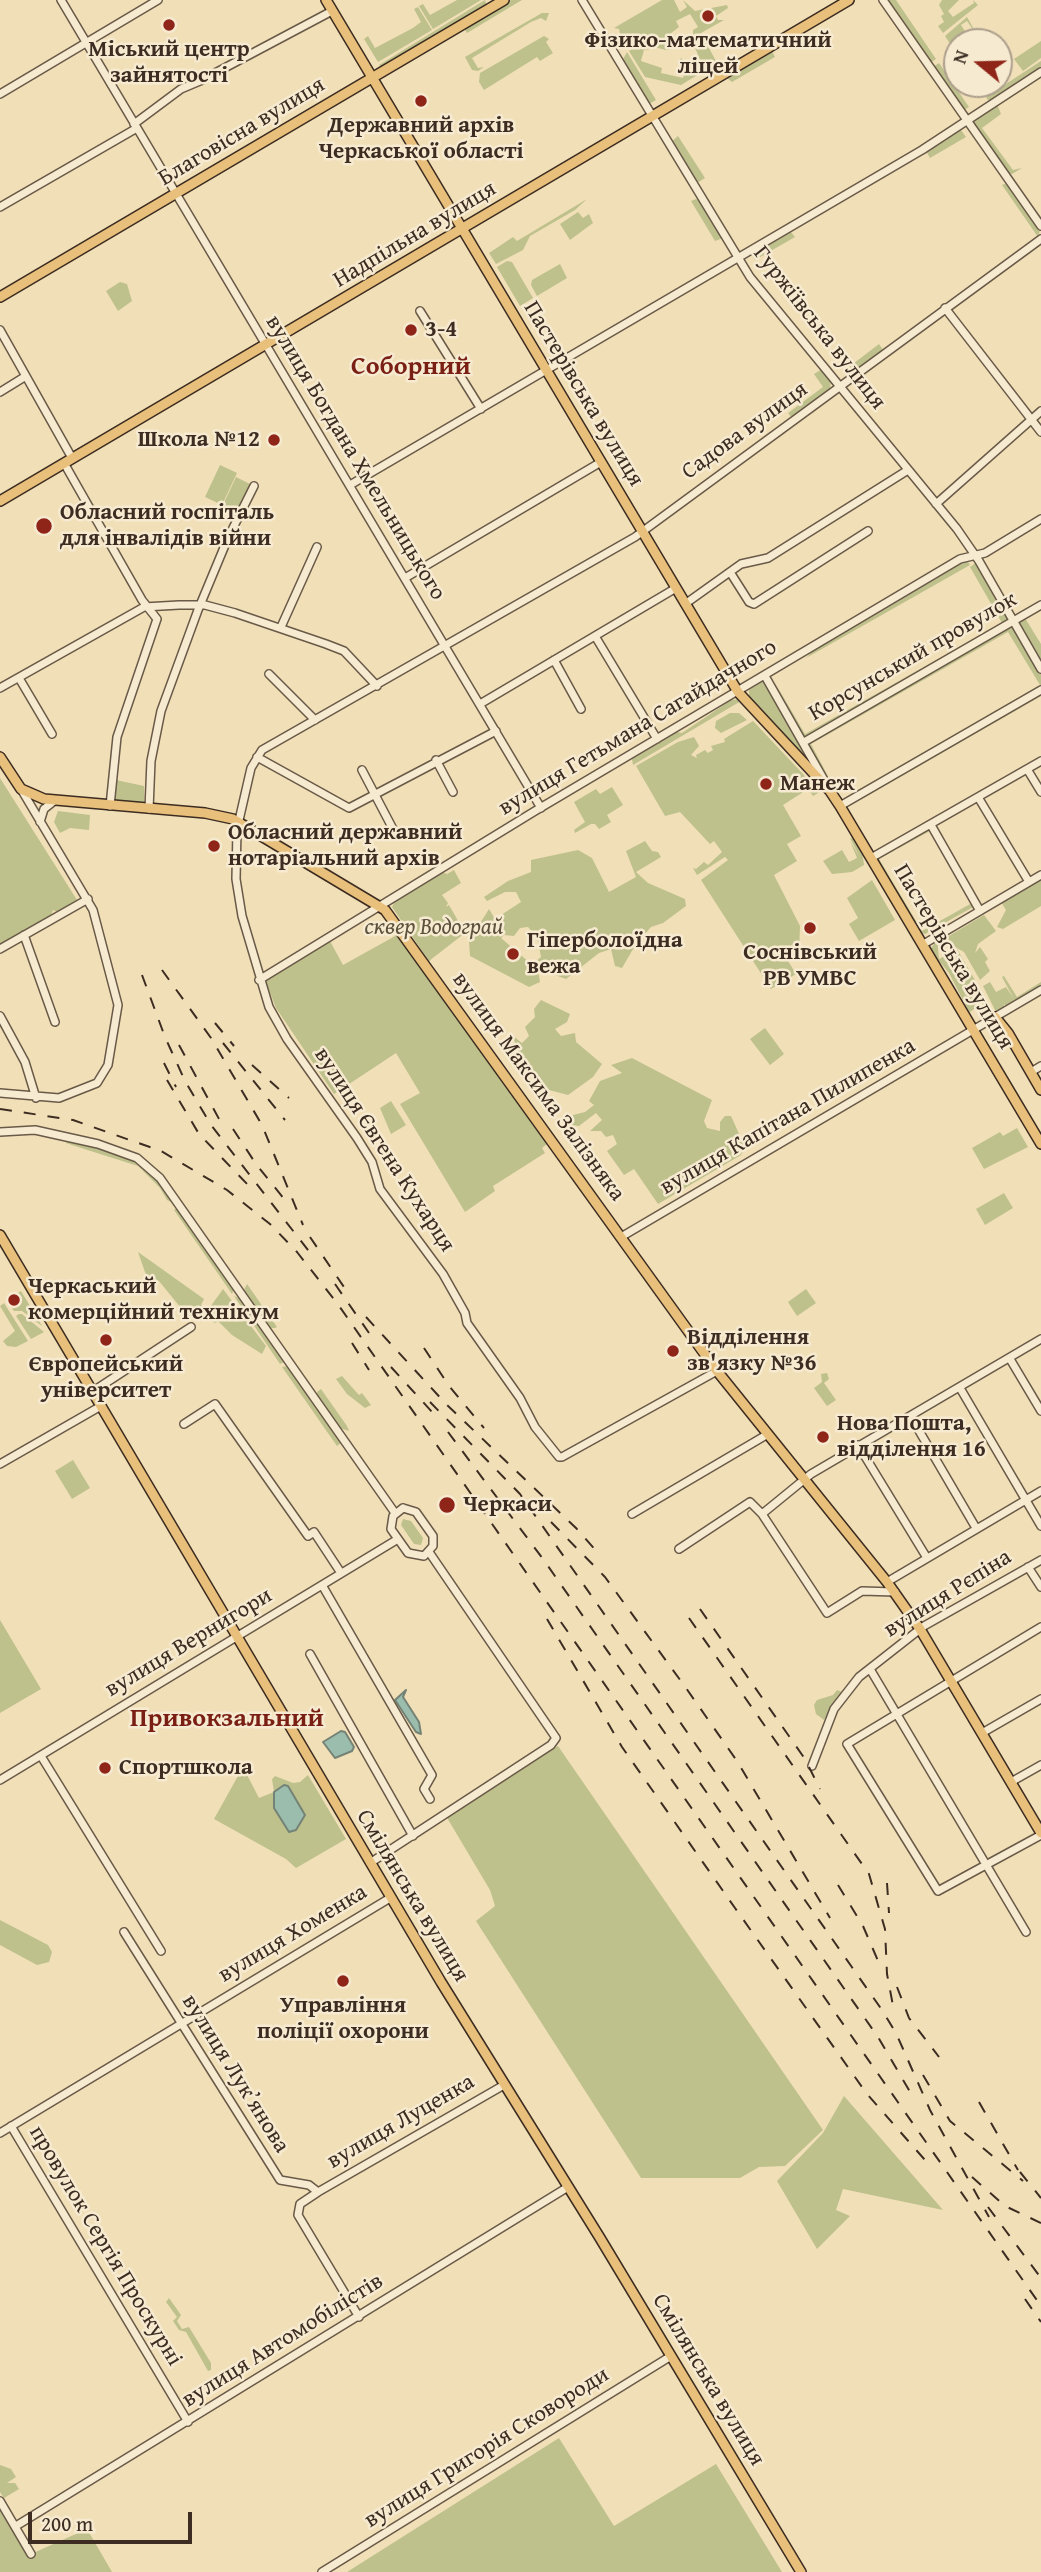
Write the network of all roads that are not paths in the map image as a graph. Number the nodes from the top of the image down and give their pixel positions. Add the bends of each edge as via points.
1 (61, 0) edge
2 (158, 0) edge
3 (326, 0) edge
4 (504, 0) edge
5 (582, 0) edge
6 (849, 0) edge
7 (883, 0) edge
8 (332, 11) junction
9 (86, 43) junction
10 (1041, 72) edge
11 (372, 78) junction
12 (0, 94) edge
13 (653, 117) junction
14 (967, 121) junction
15 (136, 126) junction
16 (175, 194) junction
17 (0, 207) edge
18 (1041, 226) edge
19 (463, 229) junction
20 (1041, 239) edge
21 (738, 258) junction
22 (0, 297) edge
23 (945, 308) junction
24 (420, 311) dead end
25 (0, 330) edge
26 (266, 345) junction
27 (546, 370) junction
28 (26, 376) junction
29 (839, 386) junction
30 (0, 392) edge
31 (481, 409) junction
32 (1041, 411) edge
33 (1031, 421) junction
34 (1041, 432) edge
35 (68, 461) junction
36 (601, 462) junction
37 (908, 470) junction
38 (350, 485) junction
39 (254, 486) dead end
40 (0, 501) edge
41 (936, 504) junction
42 (1041, 519) edge
43 (642, 531) junction
44 (868, 531) dead end
45 (317, 547) dead end
46 (974, 555) junction
47 (730, 572) junction
48 (405, 578) junction
49 (676, 588) junction
50 (685, 604) junction
51 (200, 605) junction
52 (1041, 605) edge
53 (147, 606) junction
54 (1014, 622) junction
55 (281, 627) junction
56 (596, 636) junction
57 (446, 648) junction
58 (554, 660) junction
59 (1041, 669) edge
60 (269, 674) dead end
61 (765, 676) junction
62 (19, 678) junction
63 (377, 687) junction
64 (0, 688) edge
65 (1041, 690) edge
66 (738, 692) junction
67 (480, 705) junction
68 (582, 709) dead end
69 (315, 720) junction
70 (496, 731) junction
71 (52, 734) dead end
72 (657, 739) junction
73 (804, 742) junction
74 (0, 757) edge
75 (257, 757) junction
76 (436, 760) junction
77 (1041, 761) edge
78 (1027, 769) junction
79 (362, 770) dead end
80 (21, 789) junction
81 (830, 790) junction
82 (453, 792) dead end
83 (1041, 792) edge
84 (374, 794) junction
85 (978, 797) junction
86 (54, 802) junction
87 (110, 806) junction
88 (841, 806) junction
89 (541, 807) junction
90 (149, 808) junction
91 (239, 821) junction
92 (40, 822) junction
93 (930, 825) junction
94 (394, 831) dead end
95 (871, 858) junction
96 (1041, 875) edge
97 (1029, 882) junction
98 (88, 899) junction
99 (380, 905) junction
100 (980, 911) junction
101 (24, 934) junction
102 (922, 945) junction
103 (0, 948) edge
104 (259, 980) junction
105 (1041, 990) edge
106 (0, 1016) edge
107 (996, 1017) junction
108 (55, 1022) dead end
109 (974, 1030) junction
110 (1041, 1066) edge
111 (1031, 1072) junction
112 (1041, 1090) edge
113 (0, 1093) edge
114 (36, 1098) junction
115 (0, 1132) edge
116 (1041, 1144) edge
117 (0, 1235) edge
118 (621, 1237) junction
119 (191, 1327) dead end
120 (1041, 1339) edge
121 (1010, 1359) junction
122 (718, 1371) junction
123 (960, 1388) junction
124 (92, 1392) junction
125 (101, 1406) junction
126 (1041, 1411) edge
127 (911, 1417) junction
128 (184, 1424) dead end
129 (768, 1434) junction
130 (858, 1445) junction
131 (0, 1464) edge
132 (804, 1479) junction
133 (1041, 1491) edge
134 (1026, 1500) junction
135 (395, 1513) junction
136 (632, 1514) dead end
137 (762, 1514) junction
138 (1041, 1526) edge
139 (976, 1528) junction
140 (397, 1539) junction
141 (679, 1549) dead end
142 (429, 1552) junction
143 (927, 1558) junction
144 (1041, 1560) edge
145 (1028, 1567) junction
146 (341, 1573) junction
147 (887, 1582) junction
148 (322, 1585) junction
149 (1041, 1587) edge
150 (895, 1592) junction
151 (1041, 1627) edge
152 (920, 1629) junction
153 (237, 1636) junction
154 (310, 1654) dead end
155 (870, 1669) junction
156 (952, 1682) junction
157 (1041, 1699) edge
158 (898, 1712) junction
159 (982, 1733) junction
160 (41, 1756) junction
161 (1041, 1765) edge
162 (812, 1766) dead end
163 (0, 1780) edge
164 (1011, 1782) junction
165 (430, 1799) dead end
166 (1041, 1834) edge
167 (413, 1836) junction
168 (370, 1863) junction
169 (986, 1866) junction
170 (390, 1898) junction
171 (124, 1932) dead end
172 (1026, 1932) dead end
173 (161, 1951) dead end
174 (181, 2024) junction
175 (504, 2085) junction
176 (11, 2126) junction
177 (0, 2133) edge
178 (568, 2187) junction
179 (318, 2192) junction
180 (359, 2317) junction
181 (671, 2356) junction
182 (188, 2422) junction
183 (0, 2501) edge
184 (16, 2526) junction
185 (31, 2554) dead end
186 (322, 2572) edge
187 (801, 2572) edge

1 - 9 street, вулиця Богдана Хмельницького
2 - 9 street
3 - 8 main road, Пастерівська вулиця
4 - 11 main road, Благовісна вулиця
5 - 13 street, Гуржіївська вулиця
6 - 13 main road, Надпільна вулиця
7 - 14 street
8 - 11 main road, Пастерівська вулиця
8 - 15 street via 181,89
9 - 12 street
9 - 15 street, вулиця Богдана Хмельницького
10 - 14 street
11 - 16 main road, Благовісна вулиця
11 - 19 main road, Пастерівська вулиця
13 - 19 main road, Надпільна вулиця
13 - 21 street, Гуржіївська вулиця
14 - 18 street
14 - 21 street
15 - 16 street, вулиця Богдана Хмельницького
15 - 17 street
16 - 22 main road, Благовісна вулиця
16 - 26 street, вулиця Богдана Хмельницького
19 - 26 main road, Надпільна вулиця
19 - 27 main road, Пастерівська вулиця
20 - 23 street, Садова вулиця
21 - 27 street
21 - 29 street, Гуржіївська вулиця
23 - 29 street, Садова вулиця
23 - 33 street
24 - 31 street
25 - 28 street
26 - 35 main road, Надпільна вулиця
26 - 38 street, вулиця Богдана Хмельницького
27 - 31 street
27 - 36 main road, Пастерівська вулиця
28 - 30 street
28 - 35 street
29 - 37 street, Гуржіївська вулиця
29 - 43 street, Садова вулиця
31 - 38 street
32 - 33 street
33 - 34 street
33 - 41 street
35 - 40 main road, Надпільна вулиця
35 - 53 street
36 - 43 main road, Пастерівська вулиця
36 - 48 street
37 - 41 street, Гуржіївська вулиця
37 - 47 street via 770,557 745,562
38 - 48 street, вулиця Богдана Хмельницького
39 - 51 street
41 - 46 street, Гуржіївська вулиця
42 - 46 street, вулиця Гетьмана Сагайдачного
43 - 49 main road, Пастерівська вулиця
43 - 57 street, Садова вулиця
44 - 47 street via 754,604
45 - 55 street
46 - 54 street, Гуржіївська вулиця
46 - 61 street, вулиця Гетьмана Сагайдачного via 960,559
47 - 50 street
48 - 57 street, вулиця Богдана Хмельницького
49 - 50 main road, Пастерівська вулиця
49 - 56 street
50 - 66 main road, Пастерівська вулиця
51 - 53 street
51 - 55 street
51 - 90 street via 158,724 150,765
52 - 54 street, Корсунський провулок
53 - 62 street
53 - 87 street via 157,621 118,733
54 - 59 street, Гуржіївська вулиця
54 - 73 street, Корсунський провулок
55 - 63 street via 344,651
56 - 58 street
56 - 72 street
57 - 63 street, Садова вулиця
57 - 67 street, вулиця Богдана Хмельницького
58 - 67 street
58 - 68 street
60 - 69 street
61 - 66 street, вулиця Гетьмана Сагайдачного
61 - 73 street, Пастерівська вулиця
62 - 64 street
62 - 71 street
63 - 69 street, Садова вулиця
65 - 88 street
66 - 72 street, вулиця Гетьмана Сагайдачного
66 - 81 main road, Пастерівська вулиця
67 - 70 street, вулиця Богдана Хмельницького
69 - 75 street, Садова вулиця
70 - 76 street
70 - 89 street, вулиця Богдана Хмельницького
72 - 89 street, вулиця Гетьмана Сагайдачного
73 - 81 street, Пастерівська вулиця
74 - 80 main road
75 - 84 street via 345,808
75 - 91 street
76 - 82 street
76 - 84 street
77 - 78 street
78 - 83 street
78 - 85 street
79 - 84 street
80 - 86 main road, вулиця Максима Залізняка
80 - 92 street
81 - 88 main road, Пастерівська вулиця
84 - 94 street
85 - 93 street
85 - 97 street
86 - 87 main road, вулиця Максима Залізняка
86 - 92 street via 44,809
87 - 90 main road, вулиця Максима Залізняка
88 - 95 main road, Пастерівська вулиця
89 - 99 street, вулиця Гетьмана Сагайдачного
90 - 91 main road, вулиця Максима Залізняка
91 - 99 main road, вулиця Максима Залізняка
91 - 104 street, вулиця Євгена Кухарця via 237,886
92 - 98 street
93 - 95 street
93 - 100 street
95 - 102 main road, Пастерівська вулиця
96 - 97 street
97 - 100 street
98 - 101 street
98 - 114 street via 118,999 108,1065 100,1081 85,1090 59,1098
99 - 104 street, вулиця Гетьмана Сагайдачного
99 - 118 main road, вулиця Максима Залізняка
100 - 102 street
101 - 103 street
101 - 108 street
102 - 109 main road, Пастерівська вулиця
104 - 122 street, вулиця Євгена Кухарця via 281,1030 372,1162 380,1189 443,1275 467,1323 559,1457
105 - 107 street, вулиця Капітана Пилипенка
106 - 114 street via 26,1065
107 - 109 street, вулиця Капітана Пилипенка
107 - 111 main road, Пастерівська вулиця
109 - 116 main road, Пастерівська вулиця
109 - 118 street, вулиця Капітана Пилипенка
110 - 111 street
111 - 112 main road, Пастерівська вулиця
113 - 114 street
115 - 135 street via 35,1130 98,1144 137,1158 160,1178
117 - 124 main road, Смілянська вулиця
118 - 122 main road, вулиця Максима Залізняка
119 - 124 street
120 - 121 street
121 - 123 street
121 - 126 street
122 - 129 main road, вулиця Максима Залізняка
123 - 127 street
123 - 134 street
124 - 125 main road, Смілянська вулиця
125 - 131 street
125 - 153 main road, Смілянська вулиця
127 - 130 street
127 - 139 street
128 - 146 street via 215,1404 308,1536 314,1532
129 - 132 main road, вулиця Максима Залізняка
129 - 136 street
130 - 132 street
130 - 143 street
132 - 137 street
132 - 147 main road, вулиця Максима Залізняка
133 - 134 street
134 - 138 street
134 - 139 street
135 - 140 street via 391,1526
135 - 142 street via 407,1508 418,1514 433,1536
137 - 141 street via 750,1502
137 - 150 street via 827,1612 862,1591
139 - 143 street
140 - 142 street via 411,1555 421,1557
140 - 146 street, вулиця Вернигори
142 - 167 street via 556,1738
143 - 147 street
144 - 145 street, вулиця Рєпіна
145 - 149 street
145 - 152 street, вулиця Рєпіна
146 - 148 street, вулиця Вернигори
147 - 150 main road, вулиця Максима Залізняка
148 - 153 street, вулиця Вернигори
148 - 165 street via 432,1775 424,1789
150 - 152 main road, вулиця Максима Залізняка
151 - 156 street
152 - 155 street, вулиця Рєпіна
152 - 156 main road, вулиця Максима Залізняка
153 - 160 street, вулиця Вернигори
153 - 168 main road, Смілянська вулиця
154 - 167 street
155 - 158 street
155 - 162 street, вулиця Рєпіна via 834,1709
156 - 158 street
156 - 159 main road, вулиця Максима Залізняка
157 - 159 street
158 - 169 street
158 - 169 street via 847,1744 936,1890
159 - 164 main road, вулиця Максима Залізняка
160 - 163 street, вулиця Вернигори
160 - 173 street
161 - 164 street
164 - 166 main road, вулиця Максима Залізняка
166 - 169 street
167 - 168 street
168 - 170 main road, Смілянська вулиця
169 - 172 street
170 - 174 street, вулиця Хоменка
170 - 175 main road, Смілянська вулиця
171 - 174 street, вулиця Лукʼянова
174 - 176 street, вулиця Хоменка
174 - 179 street, вулиця Лукʼянова via 280,2180 309,2185
175 - 178 main road, Смілянська вулиця
175 - 179 street, вулиця Луценка
176 - 177 street, вулиця Хоменка
176 - 182 street, провулок Сергія Проскурні
178 - 180 street, вулиця Автомобілістів
178 - 181 main road, Смілянська вулиця
179 - 180 street via 300,2204 298,2215
180 - 182 street, вулиця Автомобілістів
181 - 186 street, вулиця Григорія Сковороди
181 - 187 main road, Смілянська вулиця
182 - 184 street, вулиця Автомобілістів
183 - 184 street
184 - 185 street

